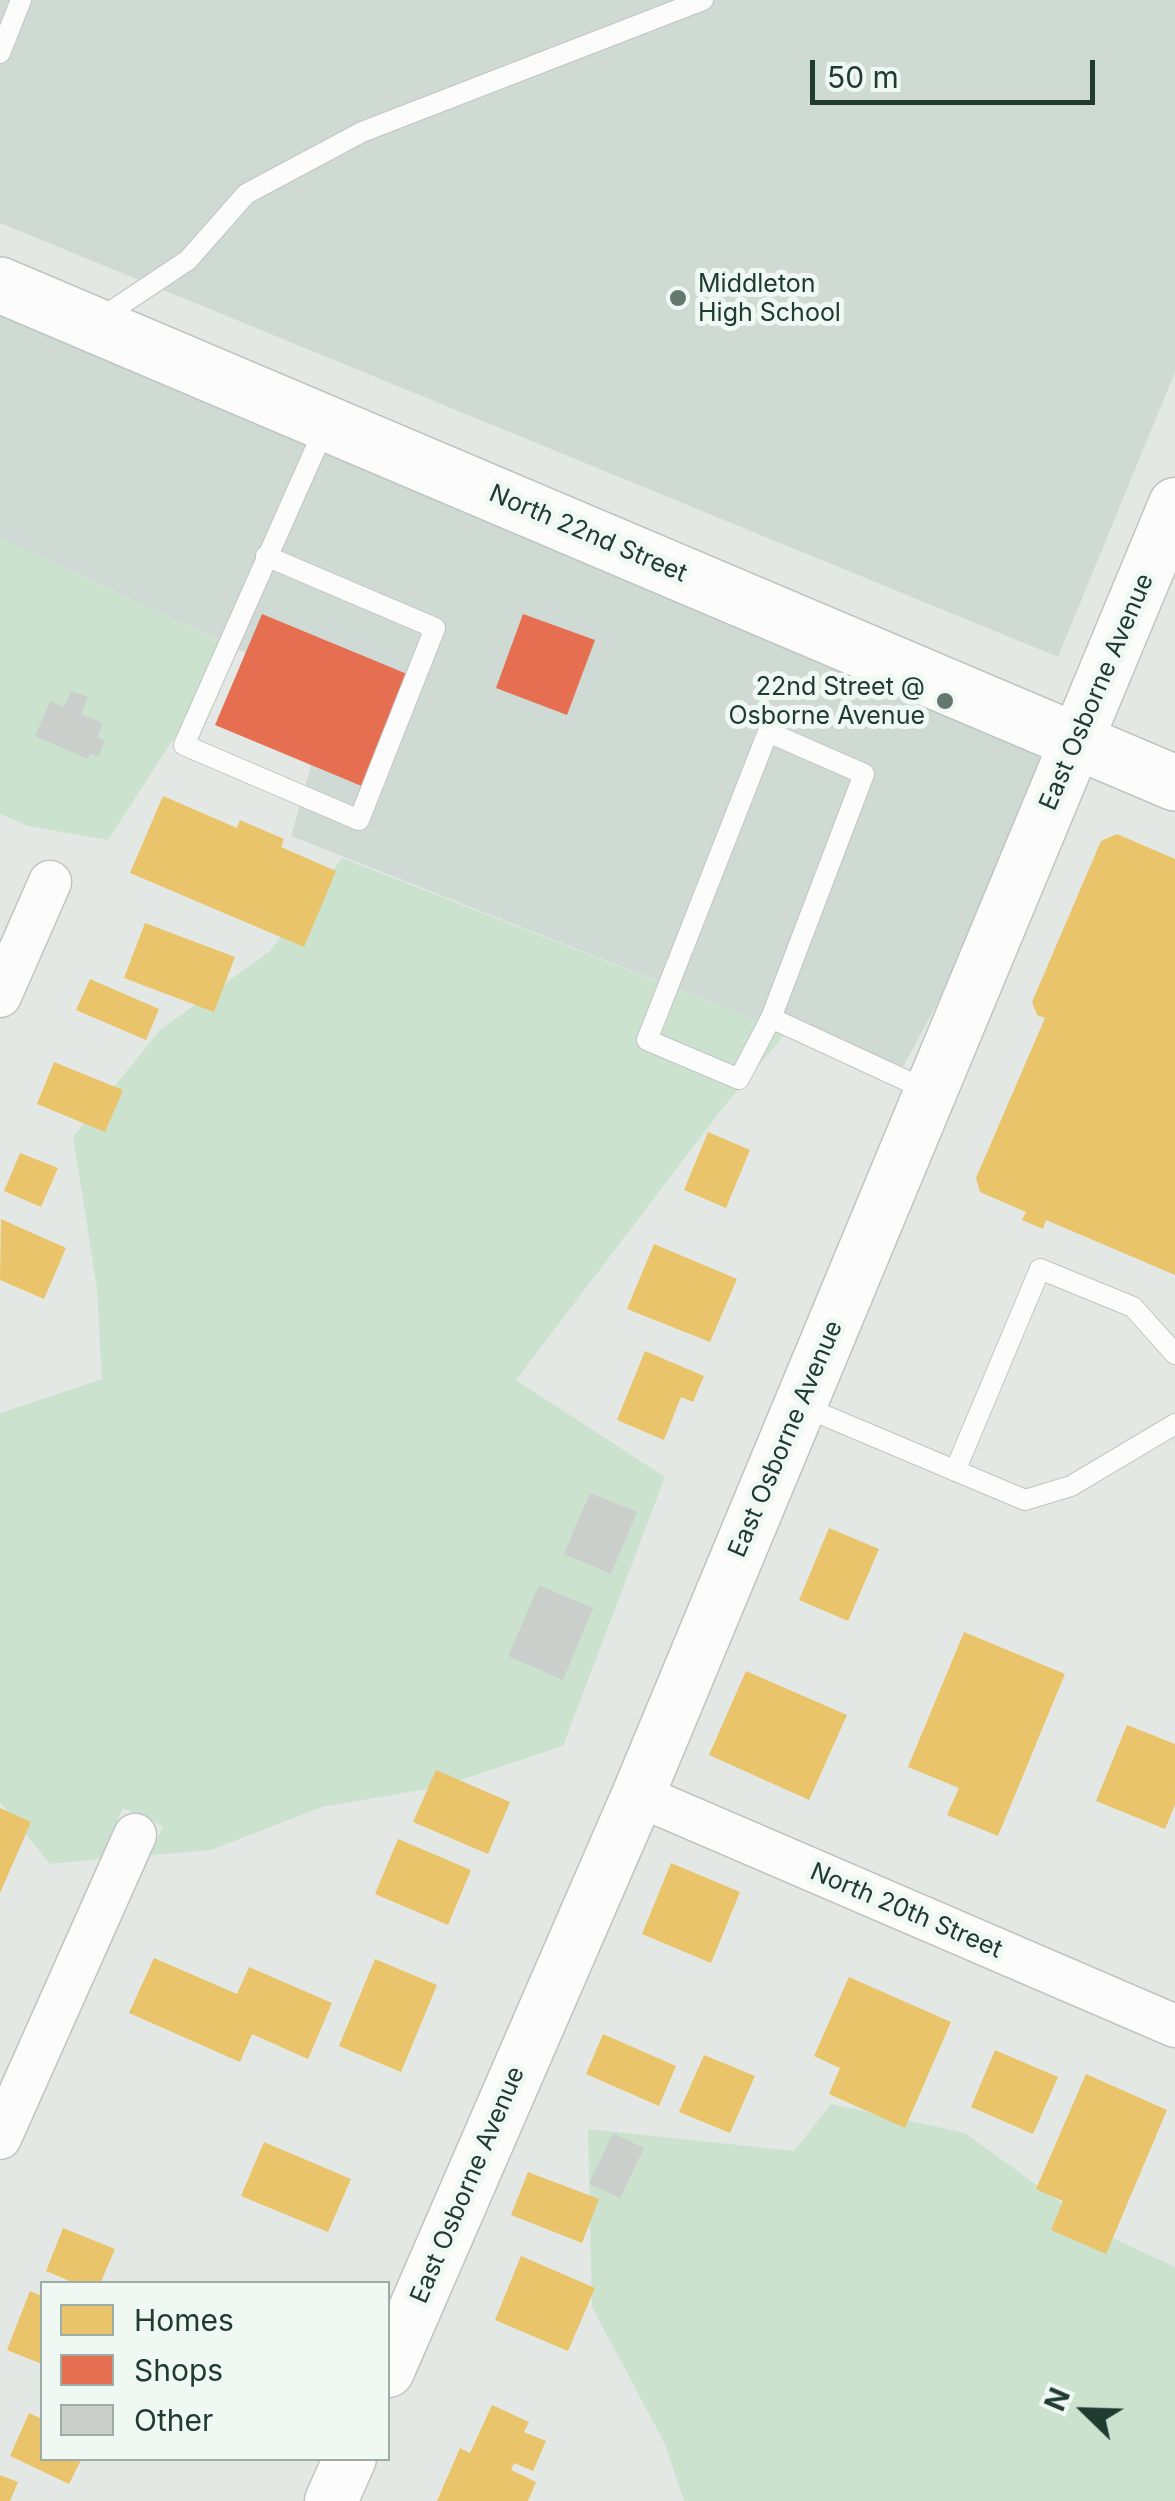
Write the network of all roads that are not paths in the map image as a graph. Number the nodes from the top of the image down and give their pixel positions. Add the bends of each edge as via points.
1 (21, 0) edge
2 (704, 0) edge
3 (0, 53) edge
4 (0, 286) edge
5 (92, 324) junction
6 (327, 424) junction
7 (1175, 504) edge
8 (266, 556) junction
9 (1077, 742) junction
10 (1175, 783) edge
11 (50, 882) dead end
12 (0, 996) edge
13 (771, 1018) junction
14 (931, 1092) junction
15 (1175, 1354) edge
16 (800, 1405) junction
17 (1175, 1424) edge
18 (955, 1470) junction
19 (638, 1795) junction
20 (135, 1835) dead end
21 (1175, 2026) edge
22 (0, 2138) edge
23 (390, 2366) edge
24 (349, 2461) edge
25 (331, 2501) edge

1 - 3 lane
2 - 5 lane via 362,132 246,194 188,260
4 - 5 main road, North 22nd Street
5 - 6 main road, North 22nd Street
6 - 8 lane
6 - 9 main road, North 22nd Street
7 - 9 street, East Osborne Avenue
8 - 8 lane via 184,744 359,820 436,628
9 - 10 main road, North 22nd Street
9 - 14 street, East Osborne Avenue
11 - 12 street
13 - 13 lane via 864,774 768,732 647,1040 740,1079
13 - 14 lane
14 - 16 street, East Osborne Avenue
15 - 18 lane via 1132,1307 1040,1269
16 - 18 lane
16 - 19 street, East Osborne Avenue
17 - 18 lane via 1071,1486 1025,1500
19 - 21 street, North 20th Street
19 - 23 street, East Osborne Avenue
20 - 22 street
24 - 25 street

